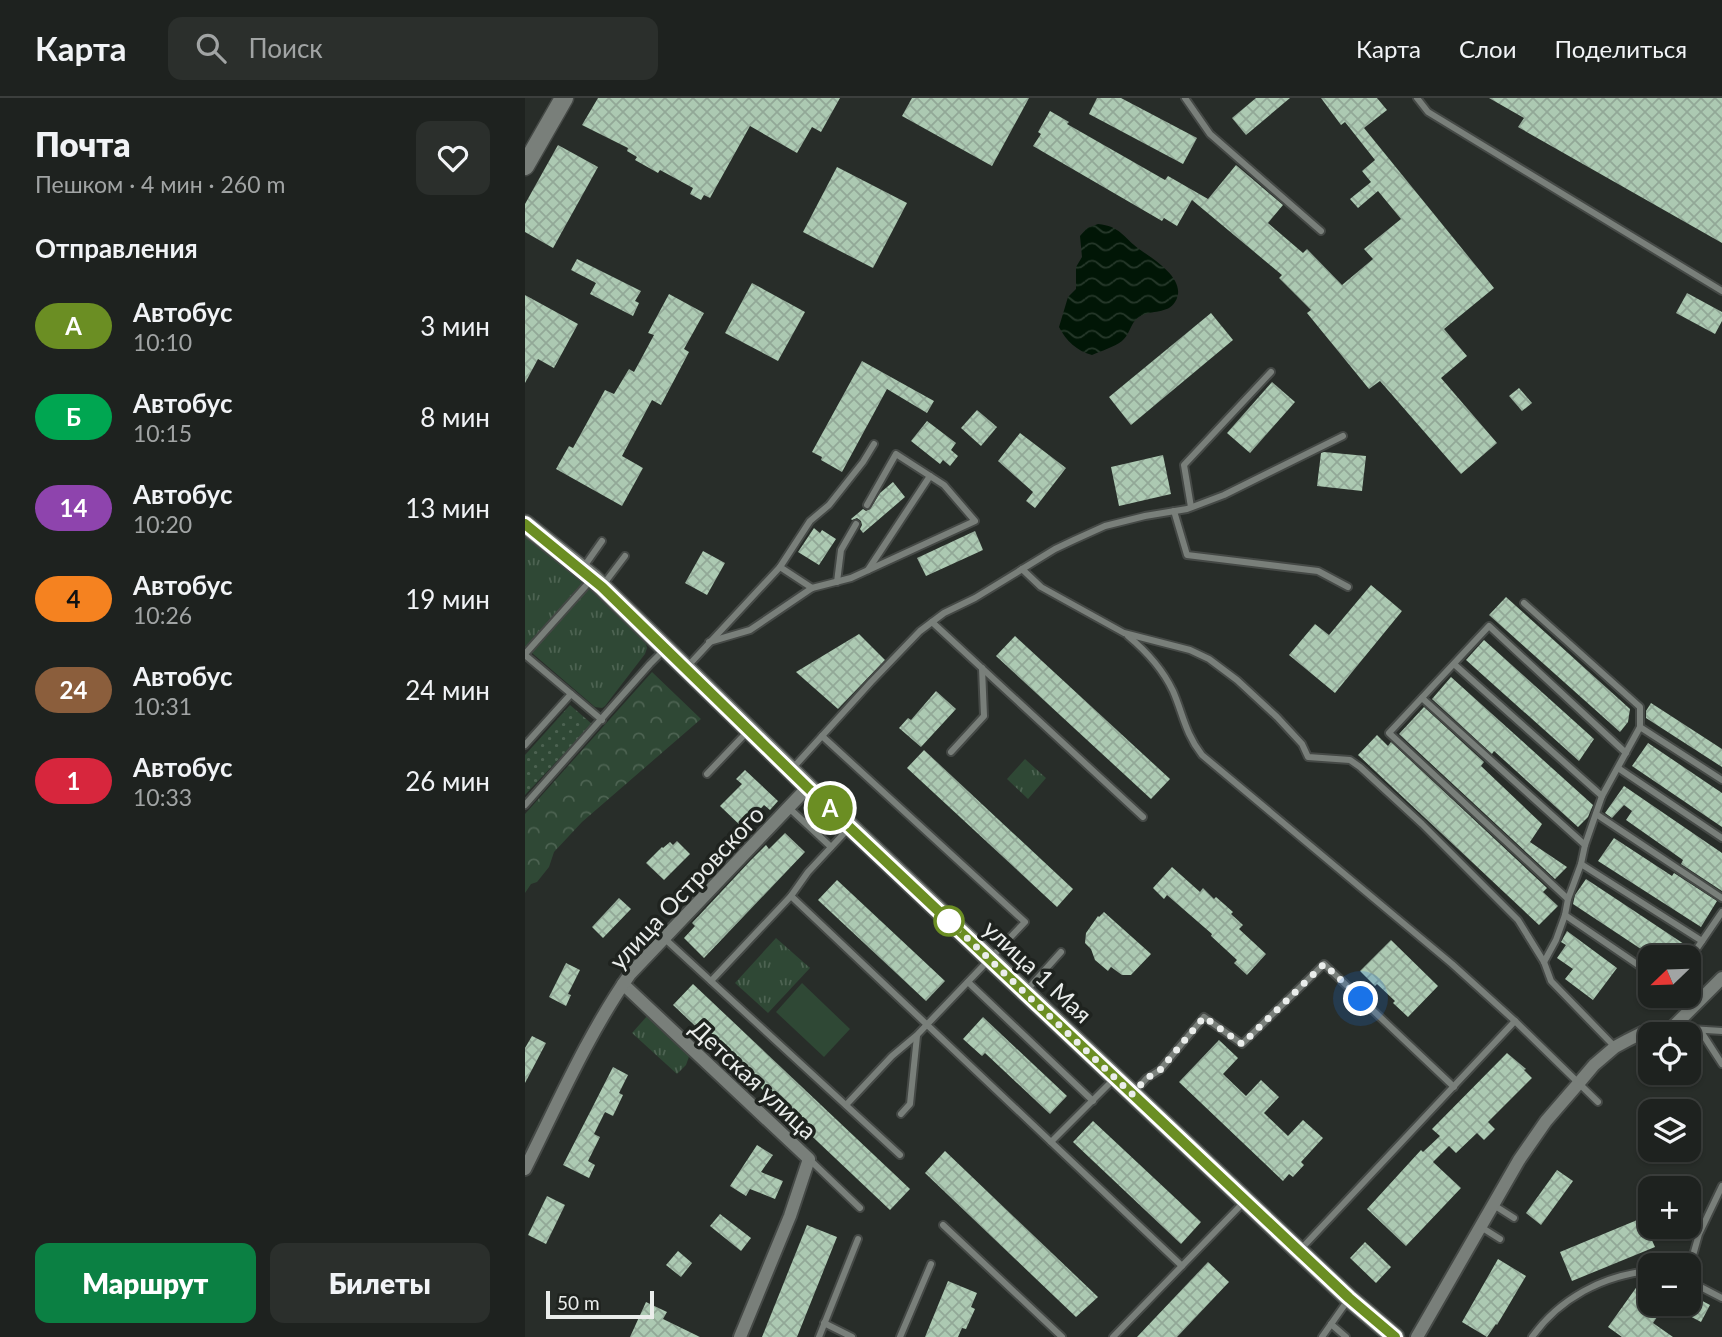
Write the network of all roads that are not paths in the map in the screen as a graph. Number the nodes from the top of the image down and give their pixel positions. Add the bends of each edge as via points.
1 (564, 98) edge
2 (1185, 98) edge
3 (1417, 98) edge
4 (525, 166) edge
5 (1321, 231) dead end
6 (1722, 291) edge
7 (1271, 372) dead end
8 (1343, 436) dead end
9 (874, 444) dead end
10 (930, 476) junction
11 (867, 505) dead end
12 (1191, 507) junction
13 (1174, 511) junction
14 (525, 524) edge
15 (856, 524) dead end
16 (602, 541) dead end
17 (625, 556) dead end
18 (780, 567) junction
19 (1023, 569) junction
20 (866, 571) junction
21 (592, 578) junction
22 (837, 582) junction
23 (1348, 587) dead end
24 (812, 588) junction
25 (1524, 603) dead end
26 (932, 622) junction
27 (1124, 633) junction
28 (709, 642) junction
29 (666, 649) junction
30 (525, 654) edge
31 (1454, 664) junction
32 (982, 668) junction
33 (685, 669) junction
34 (571, 694) junction
35 (1422, 698) junction
36 (602, 720) junction
37 (1640, 727) junction
38 (749, 730) junction
39 (822, 736) junction
40 (525, 745) edge
41 (951, 752) dead end
42 (1626, 753) junction
43 (1618, 768) junction
44 (791, 771) junction
45 (708, 774) dead end
46 (1722, 780) edge
47 (808, 788) junction
48 (1602, 796) junction
49 (525, 805) edge
50 (788, 808) junction
51 (1595, 814) junction
52 (1143, 817) dead end
53 (850, 827) junction
54 (1722, 838) edge
55 (1585, 845) junction
56 (831, 847) junction
57 (1581, 864) junction
58 (791, 896) junction
59 (1722, 898) edge
60 (1568, 899) junction
61 (1722, 912) edge
62 (1565, 915) junction
63 (664, 938) junction
64 (1702, 941) junction
65 (1699, 945) edge
66 (1061, 953) dead end
67 (990, 959) junction
68 (1544, 961) junction
69 (1638, 965) edge
70 (1722, 978) edge
71 (711, 981) junction
72 (968, 982) junction
73 (623, 984) junction
74 (1025, 993) junction
75 (1515, 1021) junction
76 (1678, 1022) edge
77 (927, 1025) junction
78 (1701, 1030) edge
79 (1722, 1031) edge
80 (1701, 1032) edge
81 (917, 1035) junction
82 (1638, 1036) edge
83 (1615, 1047) junction
84 (1722, 1064) edge
85 (1115, 1078) junction
86 (1578, 1083) junction
87 (1454, 1087) junction
88 (1132, 1094) junction
89 (1093, 1101) junction
90 (1598, 1102) dead end
91 (846, 1105) junction
92 (901, 1114) dead end
93 (1051, 1142) junction
94 (900, 1155) dead end
95 (809, 1159) junction
96 (525, 1169) edge
97 (1722, 1186) edge
98 (1245, 1200) junction
99 (1492, 1204) junction
100 (860, 1208) dead end
101 (1514, 1218) dead end
102 (943, 1225) dead end
103 (1479, 1226) junction
104 (1500, 1239) dead end
105 (858, 1240) dead end
106 (1299, 1251) junction
107 (1693, 1253) edge
108 (931, 1264) dead end
109 (1182, 1266) junction
110 (1638, 1274) edge
111 (1701, 1287) edge
112 (1349, 1298) junction
113 (1722, 1298) edge
114 (824, 1323) junction
115 (1331, 1324) junction
116 (740, 1337) edge
117 (819, 1337) edge
118 (852, 1337) edge
119 (900, 1337) edge
120 (1062, 1337) edge
121 (1113, 1337) edge
122 (1322, 1337) edge
123 (1346, 1337) edge
124 (1395, 1337) edge
125 (1417, 1337) edge
126 (1531, 1337) edge

1 - 4 street
2 - 5 lane via 1210,134
3 - 6 lane via 1428,112
7 - 12 lane via 1184,465
8 - 12 lane
9 - 18 lane
10 - 11 lane via 897,454
10 - 20 lane
10 - 20 lane via 944,485 975,521
12 - 13 lane
13 - 19 lane via 1105,526
13 - 23 lane via 1187,555 1318,571
14 - 21 street, улица 1 Мая
15 - 22 lane via 841,550
16 - 21 lane
17 - 21 lane
18 - 24 lane
18 - 28 lane
19 - 26 lane
19 - 27 lane via 1041,587
20 - 22 lane
21 - 29 street, улица 1 Мая
21 - 30 lane
22 - 24 lane
24 - 28 lane via 750,630
25 - 37 lane via 1640,707
26 - 32 lane
26 - 39 lane
27 - 68 lane via 1209,659 1277,717 1308,757 1350,760 1360,767 1518,920
27 - 75 lane via 1171,687 1192,743 1202,755
28 - 33 lane
29 - 33 street, улица 1 Мая
29 - 36 lane
30 - 34 lane
31 - 35 lane
31 - 42 lane via 1489,626
31 - 48 lane
32 - 41 lane via 984,716
32 - 52 lane
33 - 38 street, улица 1 Мая
34 - 36 lane
34 - 40 lane
35 - 55 lane
35 - 60 lane via 1389,733
36 - 49 lane
37 - 42 lane
37 - 46 lane
38 - 44 street, улица 1 Мая
38 - 45 lane
39 - 44 lane
39 - 67 lane via 1025,922
42 - 43 lane
43 - 48 lane
43 - 54 lane
44 - 47 street, улица 1 Мая
47 - 50 street, улица Островского
47 - 53 street, улица 1 Мая
48 - 51 lane
50 - 56 lane
50 - 63 street, улица Островского
51 - 55 lane
51 - 59 lane
53 - 56 lane
53 - 67 street, улица 1 Мая
55 - 57 lane
56 - 58 lane
57 - 60 lane
57 - 64 lane
58 - 71 lane
58 - 77 lane
60 - 62 lane
61 - 64 lane
62 - 68 lane
62 - 69 lane
63 - 71 lane
63 - 73 street, улица Островского
64 - 65 lane
66 - 74 lane
67 - 72 lane
67 - 74 street, улица 1 Мая
68 - 83 lane via 1551,981
70 - 76 street
71 - 91 lane
72 - 77 lane
72 - 89 lane
73 - 95 street, Детская улица
73 - 96 street, улица Островского
74 - 85 street, улица 1 Мая
75 - 86 lane
75 - 87 lane
77 - 81 lane
77 - 93 lane
78 - 79 lane
80 - 84 lane
81 - 91 lane
81 - 92 lane via 910,1104
82 - 83 street
83 - 86 street
85 - 88 street, улица 1 Мая
85 - 89 lane
86 - 90 lane
86 - 99 street via 1546,1121
87 - 88 lane via 1324,964 1242,1044 1204,1017 1160,1070
87 - 106 lane
88 - 98 street, улица 1 Мая
89 - 93 lane
91 - 94 lane
93 - 109 lane
95 - 100 lane
95 - 116 street, Детская улица
97 - 107 lane
98 - 106 street, улица 1 Мая
98 - 109 lane
99 - 101 lane
99 - 103 street
102 - 120 lane
103 - 104 lane
103 - 125 street
105 - 114 lane
106 - 112 street, улица 1 Мая
108 - 119 lane
109 - 121 lane
110 - 126 lane via 1577,1295
111 - 113 lane
112 - 115 lane
112 - 124 street, улица 1 Мая
114 - 117 lane
114 - 118 lane
115 - 122 lane
115 - 123 lane

